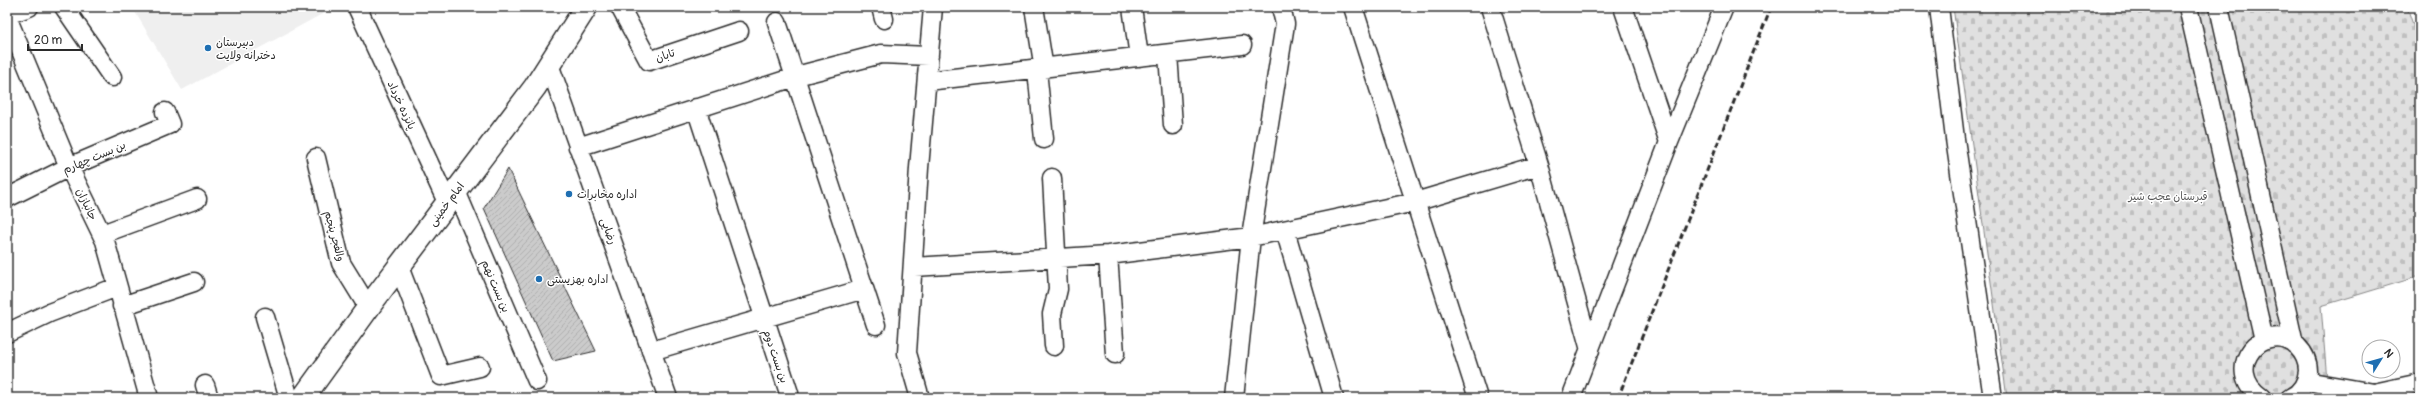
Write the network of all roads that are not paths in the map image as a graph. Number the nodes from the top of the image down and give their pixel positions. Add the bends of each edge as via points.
1 (64, 7) edge
2 (357, 7) edge
3 (586, 7) edge
4 (620, 7) edge
5 (933, 7) edge
6 (1034, 7) edge
7 (1132, 7) edge
8 (1281, 7) edge
9 (1353, 7) edge
10 (1490, 7) edge
11 (1623, 7) edge
12 (1724, 7) edge
13 (1939, 7) edge
14 (2188, 7) edge
15 (2220, 7) edge
16 (28, 8) edge
17 (7, 16) edge
18 (777, 22) dead end
19 (738, 31) dead end
20 (1242, 45) dead end
21 (1168, 54) junction
22 (929, 56) junction
23 (1139, 57) junction
24 (549, 64) junction
25 (1040, 69) junction
26 (797, 76) junction
27 (112, 77) dead end
28 (927, 81) junction
29 (696, 108) junction
30 (165, 112) dead end
31 (1174, 125) dead end
32 (1044, 139) dead end
33 (1669, 142) junction
34 (578, 146) junction
35 (316, 158) dead end
36 (1539, 164) junction
37 (68, 167) junction
38 (1052, 178) dead end
39 (452, 197) junction
40 (7, 198) edge
41 (197, 199) dead end
42 (1415, 202) junction
43 (1285, 230) junction
44 (102, 234) junction
45 (1251, 237) junction
46 (1108, 255) junction
47 (1057, 259) junction
48 (399, 267) junction
49 (914, 267) junction
50 (194, 282) dead end
51 (117, 287) junction
52 (864, 289) junction
53 (122, 306) junction
54 (368, 307) junction
55 (266, 317) dead end
56 (763, 318) junction
57 (876, 326) dead end
58 (7, 333) edge
59 (2264, 340) junction
60 (2294, 344) junction
61 (1054, 346) dead end
62 (1590, 350) junction
63 (651, 352) junction
64 (1115, 354) dead end
65 (480, 367) dead end
66 (537, 380) dead end
67 (2306, 381) junction
68 (2420, 383) edge
69 (789, 393) dead end
70 (149, 398) edge
71 (289, 398) edge
72 (303, 398) edge
73 (668, 398) edge
74 (920, 398) edge
75 (1234, 398) edge
76 (1334, 398) edge
77 (1478, 398) edge
78 (1571, 398) edge
79 (1992, 398) edge
80 (2262, 398) edge
81 (2290, 398) edge

1 - 27 street
2 - 39 street, پانزده خرداد
3 - 24 main road, امام خمینی
4 - 19 street, تابان via 649,61
5 - 22 street
6 - 25 street
7 - 23 street
8 - 45 street via 1285,24
9 - 42 street
10 - 36 street
11 - 33 street
12 - 33 street
13 - 79 street
14 - 59 street
15 - 60 street
16 - 17 street
17 - 37 street, جانبازان
18 - 26 street
20 - 21 street
21 - 23 street
21 - 31 street
22 - 26 street via 881,54
22 - 28 street
23 - 25 street
24 - 34 street, رضایی
24 - 39 main road, امام خمینی
25 - 28 street
25 - 32 street
26 - 29 street
26 - 52 street
28 - 49 street
29 - 34 street
29 - 56 street, بن بست دوم
30 - 37 street, بن بست چهارم via 170,124
33 - 62 street
34 - 63 street, رضایی
35 - 54 street, والفجر پنجم via 341,263
36 - 42 street
36 - 62 street
37 - 40 street, بن بست چهارم
37 - 44 street, جانبازان
38 - 47 street
39 - 48 main road, امام خمینی
39 - 66 street, بن بست نهم
41 - 44 street
42 - 43 street
42 - 77 street
43 - 45 street
43 - 76 street
44 - 51 street, جانبازان
45 - 46 street
45 - 75 street
46 - 47 street
46 - 64 street
47 - 49 street
47 - 61 street via 1058,289 1052,314
48 - 54 main road, امام خمینی
48 - 65 street via 441,376
49 - 74 street via 907,353
50 - 53 street
51 - 53 street, جانبازان
51 - 58 street
52 - 56 street
52 - 57 street
53 - 70 street, جانبازان
54 - 72 main road, امام خمینی
55 - 71 street
56 - 63 street
56 - 69 street, بن بست دوم
59 - 60 street via 2285,339
59 - 80 street via 2248,354 2245,364 2248,385
60 - 67 street via 2307,360
62 - 78 street
63 - 73 street, رضایی
67 - 68 street via 2374,393
67 - 81 street via 2301,390

